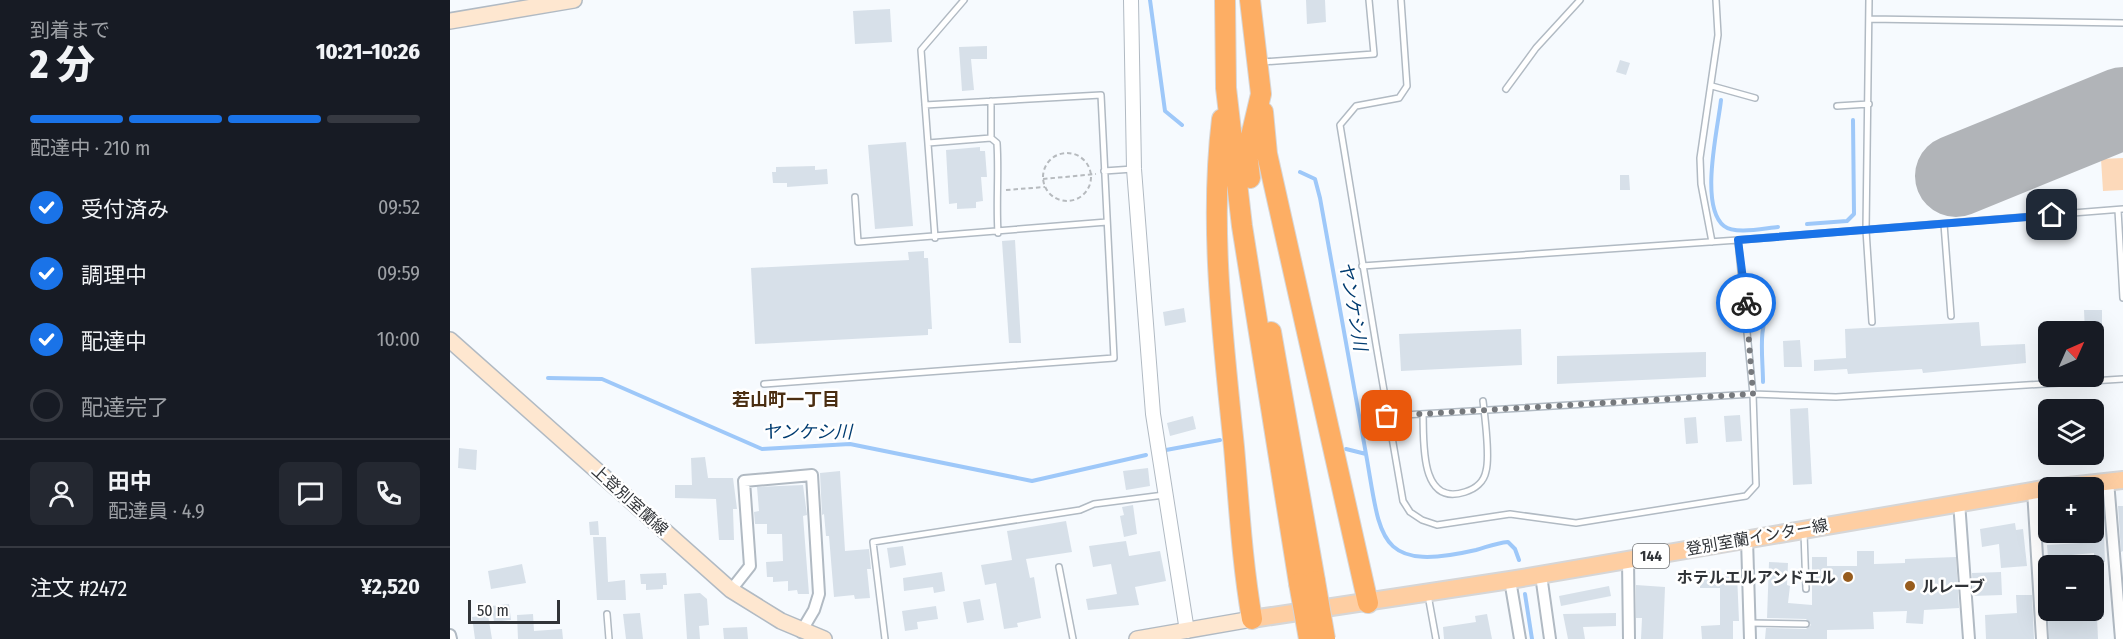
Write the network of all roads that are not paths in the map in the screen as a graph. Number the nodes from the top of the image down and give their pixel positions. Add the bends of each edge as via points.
1 (574, 0) edge
2 (964, 0) edge
3 (1131, 0) edge
4 (1225, 0) edge
5 (1250, 0) edge
6 (1369, 0) edge
7 (1401, 0) edge
8 (1580, 0) edge
9 (1716, 0) edge
10 (1869, 0) edge
11 (1869, 20) junction
12 (450, 21) edge
13 (2123, 23) edge
14 (1257, 63) junction
15 (1712, 86) junction
16 (1226, 88) junction
17 (1506, 89) dead end
18 (1261, 94) junction
19 (1755, 98) dead end
20 (991, 101) junction
21 (1869, 104) junction
22 (925, 105) junction
23 (1836, 106) dead end
24 (991, 138) junction
25 (928, 143) junction
26 (1134, 169) junction
27 (1104, 171) junction
28 (855, 197) dead end
29 (2120, 210) edge
30 (1107, 222) junction
31 (1944, 224) junction
32 (1866, 230) junction
33 (998, 233) junction
34 (935, 238) junction
35 (1738, 240) junction
36 (1712, 242) junction
37 (1362, 267) junction
38 (2122, 279) edge
39 (2123, 298) edge
40 (1951, 316) dead end
41 (1872, 322) dead end
42 (450, 340) edge
43 (2123, 379) edge
44 (764, 384) dead end
45 (1753, 394) junction
46 (1484, 401) dead end
47 (1484, 410) junction
48 (1423, 414) junction
49 (1387, 416) junction
50 (2115, 480) edge
51 (2038, 489) edge
52 (1164, 495) junction
53 (1959, 502) junction
54 (1804, 529) junction
55 (1747, 539) junction
56 (2043, 543) edge
57 (1628, 560) junction
58 (1059, 567) dead end
59 (1540, 575) junction
60 (1510, 580) junction
61 (1307, 582) junction
62 (1806, 589) dead end
63 (731, 590) junction
64 (1428, 593) junction
65 (1368, 603) junction
66 (607, 614) dead end
67 (1252, 619) junction
68 (1749, 623) junction
69 (1806, 624) dead end
70 (1187, 631) junction
71 (800, 635) edge
72 (609, 639) edge
73 (824, 639) edge
74 (885, 639) edge
75 (1073, 639) edge
76 (1137, 639) edge
77 (1309, 639) edge
78 (1325, 639) edge
79 (1436, 639) edge
80 (1520, 639) edge
81 (1550, 639) edge
82 (1629, 639) edge
83 (1750, 639) edge
84 (1969, 639) edge
85 (2042, 639) edge
86 (2121, 639) edge

1 - 12 main road
2 - 22 lane via 921,50
3 - 26 street
4 - 16 highway
5 - 14 highway
6 - 14 lane via 1374,54
7 - 37 lane via 1407,86 1399,98 1356,106 1340,125
8 - 17 lane via 1536,48
9 - 15 lane via 1718,35
10 - 11 lane
11 - 13 lane
11 - 21 lane
14 - 18 highway
15 - 19 lane
15 - 36 lane via 1700,158
16 - 61 highway via 1242,226
16 - 67 highway via 1217,164 1218,235 1227,379
18 - 61 highway via 1248,164
18 - 65 highway via 1267,154
20 - 22 lane
20 - 24 lane
20 - 27 lane via 1101,95
21 - 23 lane
21 - 32 lane
22 - 25 lane
24 - 25 lane
24 - 33 lane via 997,143
25 - 34 lane
26 - 27 lane
26 - 52 street
27 - 30 lane
28 - 34 lane via 858,242
29 - 31 lane
29 - 38 lane
30 - 33 lane
30 - 44 lane via 1114,358
31 - 32 lane
31 - 40 lane
32 - 35 lane
32 - 41 lane
33 - 34 lane
35 - 36 lane
35 - 45 lane
36 - 37 lane
37 - 49 lane
38 - 39 lane
42 - 63 main road, 上登別室蘭線
43 - 45 lane via 1836,397
45 - 47 lane
45 - 49 lane via 1756,485 1746,496 1576,523 1510,514 1437,525 1422,520 1403,501
46 - 47 lane
47 - 48 lane
47 - 48 lane via 1487,470 1480,484 1459,494 1432,484 1426,470
48 - 49 lane
50 - 86 street
51 - 53 main road, 登別室蘭インター線 / 144
52 - 70 street
52 - 74 lane via 873,542
53 - 54 main road, 登別室蘭インター線 / 144
53 - 84 street
54 - 55 main road, 登別室蘭インター線 / 144
54 - 62 lane
55 - 57 main road, 登別室蘭インター線 / 144
55 - 68 street
56 - 85 street
57 - 59 main road, 登別室蘭インター線 / 144
57 - 82 street
58 - 75 lane
59 - 60 main road, 登別室蘭インター線 / 144
59 - 81 street
60 - 64 main road, 登別室蘭インター線 / 144
60 - 80 street
61 - 77 highway, bridge
61 - 78 highway, bridge
63 - 71 main road, 上登別室蘭線
63 - 71 street via 750,566 744,481 812,476 819,594
64 - 65 main road, 登別室蘭インター線 / 144
64 - 79 lane
65 - 67 main road, 登別室蘭インター線 / 144
66 - 72 lane
67 - 70 main road
68 - 69 lane
68 - 83 street
70 - 76 main road
71 - 73 main road, 上登別室蘭線

